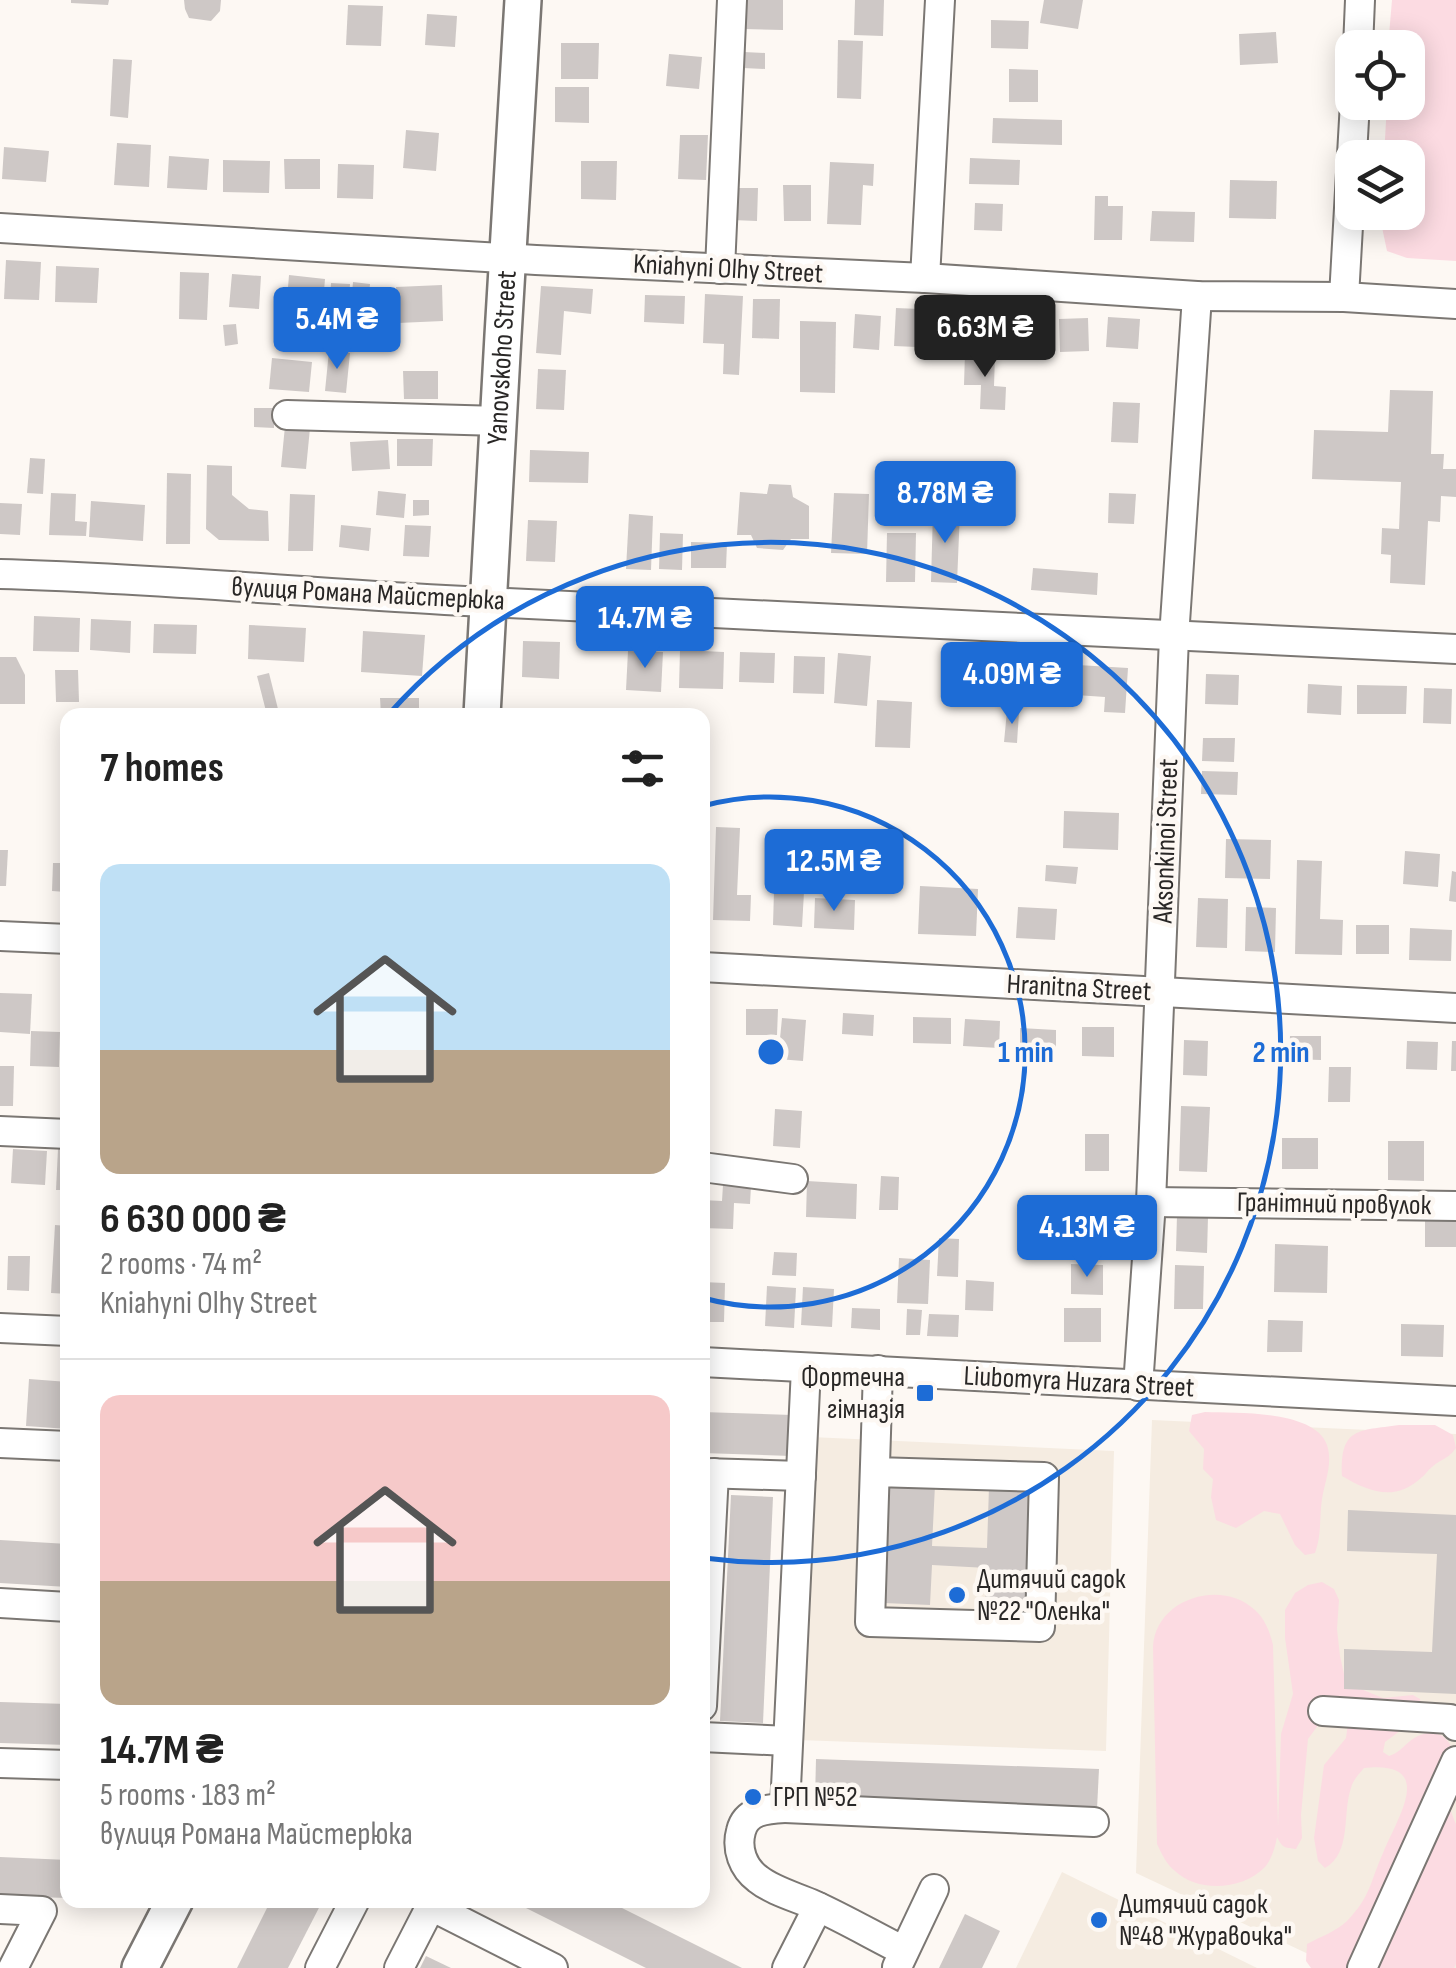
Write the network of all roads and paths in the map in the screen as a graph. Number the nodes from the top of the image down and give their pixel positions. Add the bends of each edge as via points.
1 (523, 0) edge
2 (732, 0) edge
3 (940, 0) edge
4 (1360, 0) edge
5 (1359, 30) edge
6 (1354, 120) edge
7 (0, 228) edge
8 (506, 257) junction
9 (720, 269) junction
10 (925, 278) junction
11 (1197, 296) junction
12 (1344, 297) junction
13 (1456, 304) edge
14 (287, 415) dead end
15 (500, 421) junction
16 (0, 574) edge
17 (488, 602) junction
18 (1174, 637) junction
19 (1456, 648) edge
20 (482, 708) edge
21 (0, 936) edge
22 (60, 939) edge
23 (710, 967) edge
24 (1160, 992) junction
25 (1456, 1008) edge
26 (0, 1131) edge
27 (60, 1134) edge
28 (710, 1169) edge
29 (792, 1179) dead end
30 (1152, 1202) junction
31 (1456, 1206) edge
32 (0, 1328) edge
33 (60, 1330) edge
34 (710, 1362) edge
35 (806, 1368) junction
36 (878, 1370) junction
37 (1138, 1386) junction
38 (1456, 1402) edge
39 (0, 1443) edge
40 (60, 1446) edge
41 (875, 1472) junction
42 (710, 1473) edge
43 (801, 1476) junction
44 (0, 1604) edge
45 (60, 1607) edge
46 (1323, 1711) dead end
47 (1456, 1726) edge
48 (710, 1737) edge
49 (788, 1741) junction
50 (1456, 1761) edge
51 (0, 1763) edge
52 (60, 1765) edge
53 (785, 1808) junction
54 (1094, 1822) dead end
55 (934, 1889) dead end
56 (818, 1907) junction
57 (170, 1908) edge
58 (351, 1908) edge
59 (429, 1908) edge
60 (441, 1908) edge
61 (0, 1910) edge
62 (900, 1959) edge
63 (13, 1968) edge
64 (140, 1968) edge
65 (320, 1968) edge
66 (398, 1968) edge
67 (554, 1968) edge
68 (787, 1968) edge
69 (1362, 1968) edge

1 - 8 main road, Yanovskoho Street
2 - 9 street
3 - 10 street
4 - 5 street
6 - 12 street
7 - 8 street, Kniahyni Olhy Street
8 - 9 street, Kniahyni Olhy Street
8 - 15 main road, Yanovskoho Street
9 - 10 street, Kniahyni Olhy Street
10 - 11 street, Kniahyni Olhy Street
11 - 12 street, Kniahyni Olhy Street
11 - 18 street, Aksonkinoi Street
12 - 13 street, Kniahyni Olhy Street
14 - 15 street
15 - 17 main road, Yanovskoho Street
16 - 17 street, вулиця Романа Майстерюка
17 - 18 street, вулиця Романа Майстерюка
17 - 20 main road, Yanovskoho Street
18 - 19 street, вулиця Романа Майстерюка
18 - 24 street, Aksonkinoi Street
21 - 22 street
23 - 24 street, Hranitna Street
24 - 25 street, Hranitna Street
24 - 30 street, Aksonkinoi Street
26 - 27 street
28 - 29 street
30 - 31 street, Гранітний провулок
30 - 37 street, Aksonkinoi Street
32 - 33 street
34 - 35 street, Liubomyra Huzara Street
35 - 36 street, Liubomyra Huzara Street
35 - 43 street
36 - 37 street, Liubomyra Huzara Street
36 - 41 street
37 - 38 street, Liubomyra Huzara Street
39 - 40 street
41 - 41 street via 1044,1477 1040,1627 870,1622
42 - 43 street
43 - 49 street
44 - 45 street
46 - 47 street via 1450,1720
48 - 49 street
49 - 53 street
50 - 69 street
51 - 52 street
53 - 54 street
53 - 56 street via 754,1813 744,1823 740,1853 760,1881
55 - 62 street
56 - 62 street
56 - 68 street
57 - 64 main road
58 - 65 street
59 - 66 street
60 - 67 street
61 - 63 street via 42,1911

